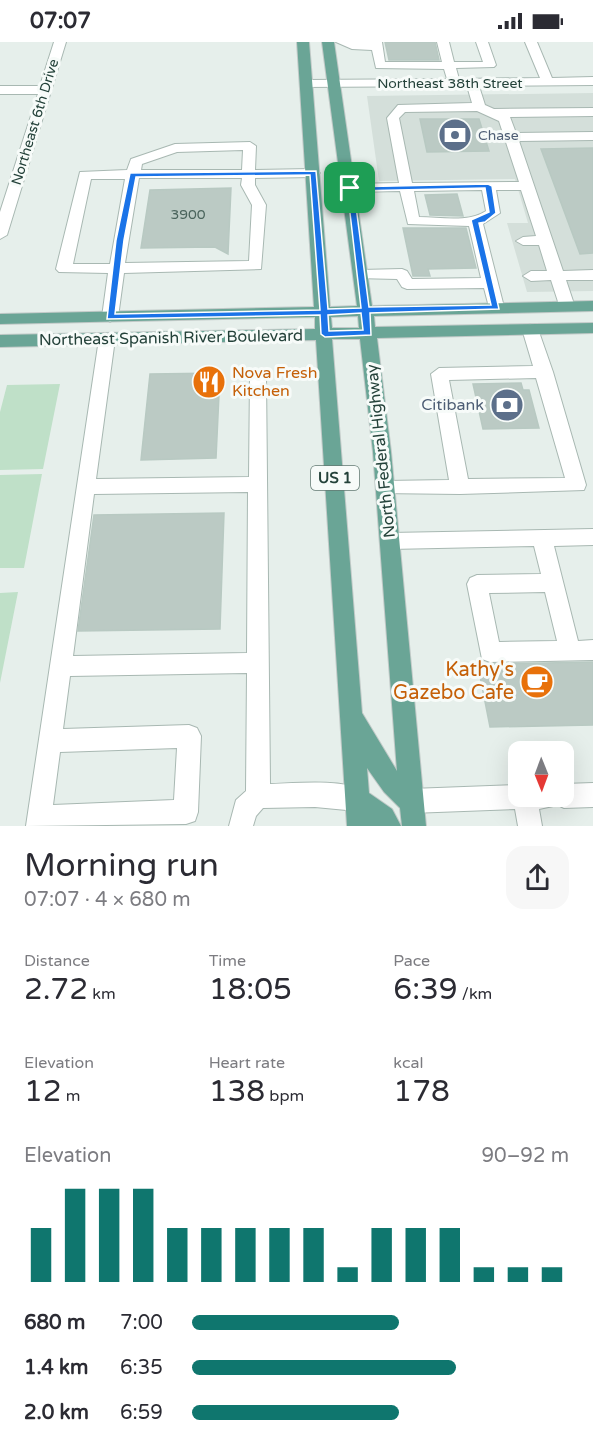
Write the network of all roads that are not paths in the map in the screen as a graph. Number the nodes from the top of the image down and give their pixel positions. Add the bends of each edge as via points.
1 (60, 42) edge
2 (303, 42) edge
3 (328, 42) edge
4 (342, 42) edge
5 (443, 42) edge
6 (482, 42) edge
7 (531, 42) edge
8 (376, 44) edge
9 (449, 65) junction
10 (593, 81) edge
11 (548, 82) junction
12 (454, 83) junction
13 (472, 83) junction
14 (306, 84) junction
15 (333, 84) junction
16 (0, 90) edge
17 (45, 90) junction
18 (479, 107) junction
19 (593, 112) edge
20 (492, 113) junction
21 (593, 136) edge
22 (511, 137) junction
23 (249, 173) junction
24 (313, 173) junction
25 (133, 174) junction
26 (488, 186) junction
27 (527, 186) junction
28 (406, 187) junction
29 (350, 188) junction
30 (462, 221) junction
31 (0, 236) edge
32 (546, 240) junction
33 (523, 241) dead end
34 (116, 268) junction
35 (361, 275) junction
36 (593, 275) edge
37 (531, 276) dead end
38 (557, 276) junction
39 (489, 282) junction
40 (593, 306) edge
41 (496, 307) junction
42 (567, 307) junction
43 (365, 310) junction
44 (110, 317) junction
45 (0, 319) edge
46 (325, 323) junction
47 (593, 328) edge
48 (531, 329) junction
49 (368, 333) junction
50 (107, 339) junction
51 (0, 341) edge
52 (545, 372) junction
53 (258, 376) dead end
54 (257, 484) junction
55 (86, 487) junction
56 (460, 487) junction
57 (385, 488) junction
58 (593, 537) edge
59 (542, 538) junction
60 (390, 541) junction
61 (553, 583) junction
62 (593, 650) edge
63 (570, 651) junction
64 (257, 663) junction
65 (62, 666) junction
66 (351, 706) junction
67 (51, 741) junction
68 (593, 795) edge
69 (258, 796) junction
70 (574, 796) edge
71 (508, 798) edge
72 (357, 799) junction
73 (411, 801) junction
74 (527, 807) edge
75 (39, 822) edge
76 (241, 826) edge
77 (359, 826) edge
78 (389, 826) edge
79 (414, 826) edge
80 (530, 826) edge

1 - 17 street, Northeast 6th Drive
2 - 14 main road, US 1
3 - 15 main road, North Federal Highway / US 1
4 - 8 street via 352,46
5 - 9 street
6 - 9 street via 490,65
7 - 11 street
8 - 9 street via 380,66
9 - 12 street
10 - 11 street, Northeast 38th Street
11 - 13 street, Northeast 38th Street
12 - 13 street, Northeast 38th Street
12 - 15 street, Northeast 38th Street
13 - 18 street
14 - 15 street, Northeast 38th Street
14 - 24 main road, US 1
15 - 29 main road, North Federal Highway / US 1
16 - 17 street
17 - 31 street, Northeast 6th Drive
18 - 20 street
18 - 28 street via 410,107 396,114 393,121
19 - 20 street
20 - 22 street via 505,119
21 - 22 street
22 - 27 street
23 - 24 street
23 - 25 street
23 - 25 street via 250,146 175,148 141,158
23 - 34 street via 248,185 258,205 256,266
24 - 46 main road, US 1
25 - 34 street
25 - 34 street via 85,175 64,269
26 - 27 street
26 - 28 street
26 - 30 street via 493,213 482,220
27 - 32 street
28 - 29 street
28 - 30 street via 413,221
29 - 35 main road, North Federal Highway / US 1
30 - 39 street
32 - 33 street
32 - 38 street
34 - 44 street
35 - 39 street via 402,274 407,284
35 - 43 main road, North Federal Highway / US 1
36 - 38 street
37 - 38 street
38 - 42 street
39 - 41 street
40 - 42 main road, Northeast Spanish River Boulevard
41 - 42 main road, Northeast Spanish River Boulevard
41 - 43 main road, Northeast Spanish River Boulevard
43 - 46 main road, Northeast Spanish River Boulevard
43 - 49 main road, North Federal Highway / US 1
44 - 45 main road, Northeast Spanish River Boulevard
44 - 46 main road, Northeast Spanish River Boulevard
46 - 49 main road, Northeast Spanish River Boulevard
46 - 50 main road, Northeast Spanish River Boulevard
46 - 66 main road, US 1
47 - 48 main road, Northeast Spanish River Boulevard
48 - 49 main road, Northeast Spanish River Boulevard
48 - 52 street
49 - 57 main road, North Federal Highway / US 1
50 - 51 main road, Northeast Spanish River Boulevard
50 - 55 street
52 - 56 street via 439,374
52 - 56 street via 577,485
53 - 54 street
54 - 55 street
54 - 64 street
55 - 65 street
56 - 57 street
57 - 60 main road, North Federal Highway / US 1
58 - 59 street
59 - 60 street
59 - 61 street
60 - 73 main road, North Federal Highway / US 1
61 - 63 street
61 - 63 street via 477,584 490,652
62 - 63 street
64 - 65 street
64 - 69 street
65 - 67 street
66 - 72 main road, US 1
66 - 73 main road via 370,753 388,782
67 - 75 street
67 - 75 street via 189,736 186,812
68 - 70 street
69 - 72 street
69 - 76 street via 244,809
71 - 73 street
72 - 77 main road, US 1
72 - 78 main road
73 - 79 main road, North Federal Highway / US 1
74 - 80 street

